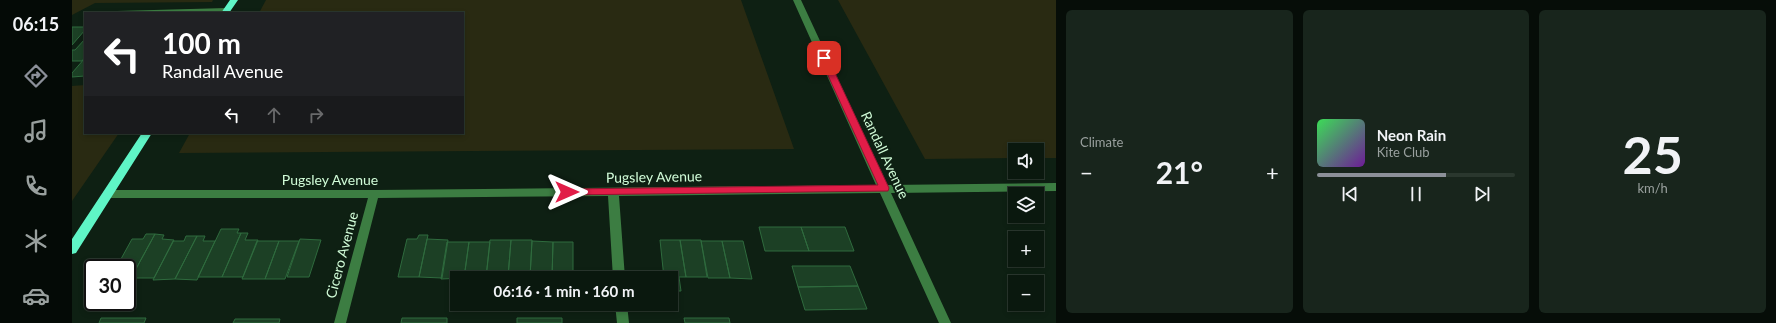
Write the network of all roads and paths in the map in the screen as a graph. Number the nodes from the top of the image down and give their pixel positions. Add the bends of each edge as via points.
1 (234, 0) edge
2 (797, 0) edge
3 (226, 12) edge
4 (146, 134) edge
5 (1056, 187) edge
6 (884, 188) junction
7 (613, 192) junction
8 (108, 194) junction
9 (374, 194) junction
10 (72, 249) edge
11 (619, 271) edge
12 (622, 311) edge
13 (340, 323) edge
14 (623, 323) edge
15 (945, 323) edge

1 - 3 main road
2 - 6 street, Randall Avenue
4 - 8 main road
5 - 6 street, Pugsley Avenue
6 - 7 street, Pugsley Avenue
6 - 15 street, Randall Avenue
7 - 9 street, Pugsley Avenue
7 - 11 street
8 - 9 street, Pugsley Avenue
8 - 10 main road
9 - 13 street, Cicero Avenue
12 - 14 street

